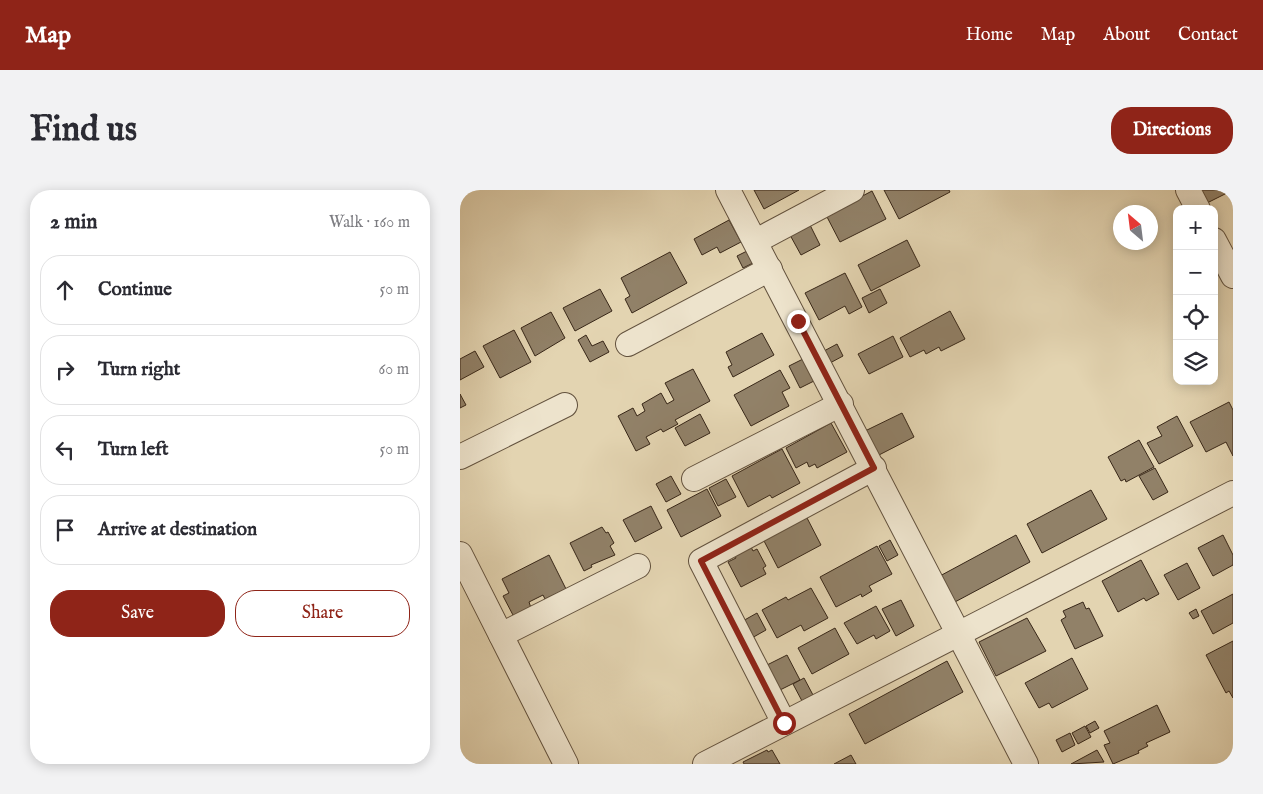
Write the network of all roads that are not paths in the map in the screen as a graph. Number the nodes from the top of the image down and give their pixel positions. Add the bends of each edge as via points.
1 (728, 190) edge
2 (852, 190) edge
3 (1188, 190) edge
4 (1196, 205) edge
5 (756, 241) junction
6 (1218, 248) edge
7 (770, 269) junction
8 (1233, 276) edge
9 (628, 344) dead end
10 (841, 404) junction
11 (565, 405) dead end
12 (460, 457) edge
13 (874, 468) junction
14 (694, 480) dead end
15 (1233, 493) edge
16 (460, 554) edge
17 (638, 566) dead end
18 (958, 633) junction
19 (501, 635) junction
20 (784, 723) junction
21 (566, 764) edge
22 (705, 764) edge
23 (1026, 764) edge

1 - 5 street
2 - 5 street
3 - 4 street
5 - 7 street
6 - 8 street
7 - 9 street
7 - 10 street
10 - 13 street
10 - 14 street
11 - 12 street
13 - 18 street
13 - 20 street via 701,561
15 - 18 street
16 - 19 street
17 - 19 street
18 - 20 street
18 - 23 street
19 - 21 street
20 - 22 street

